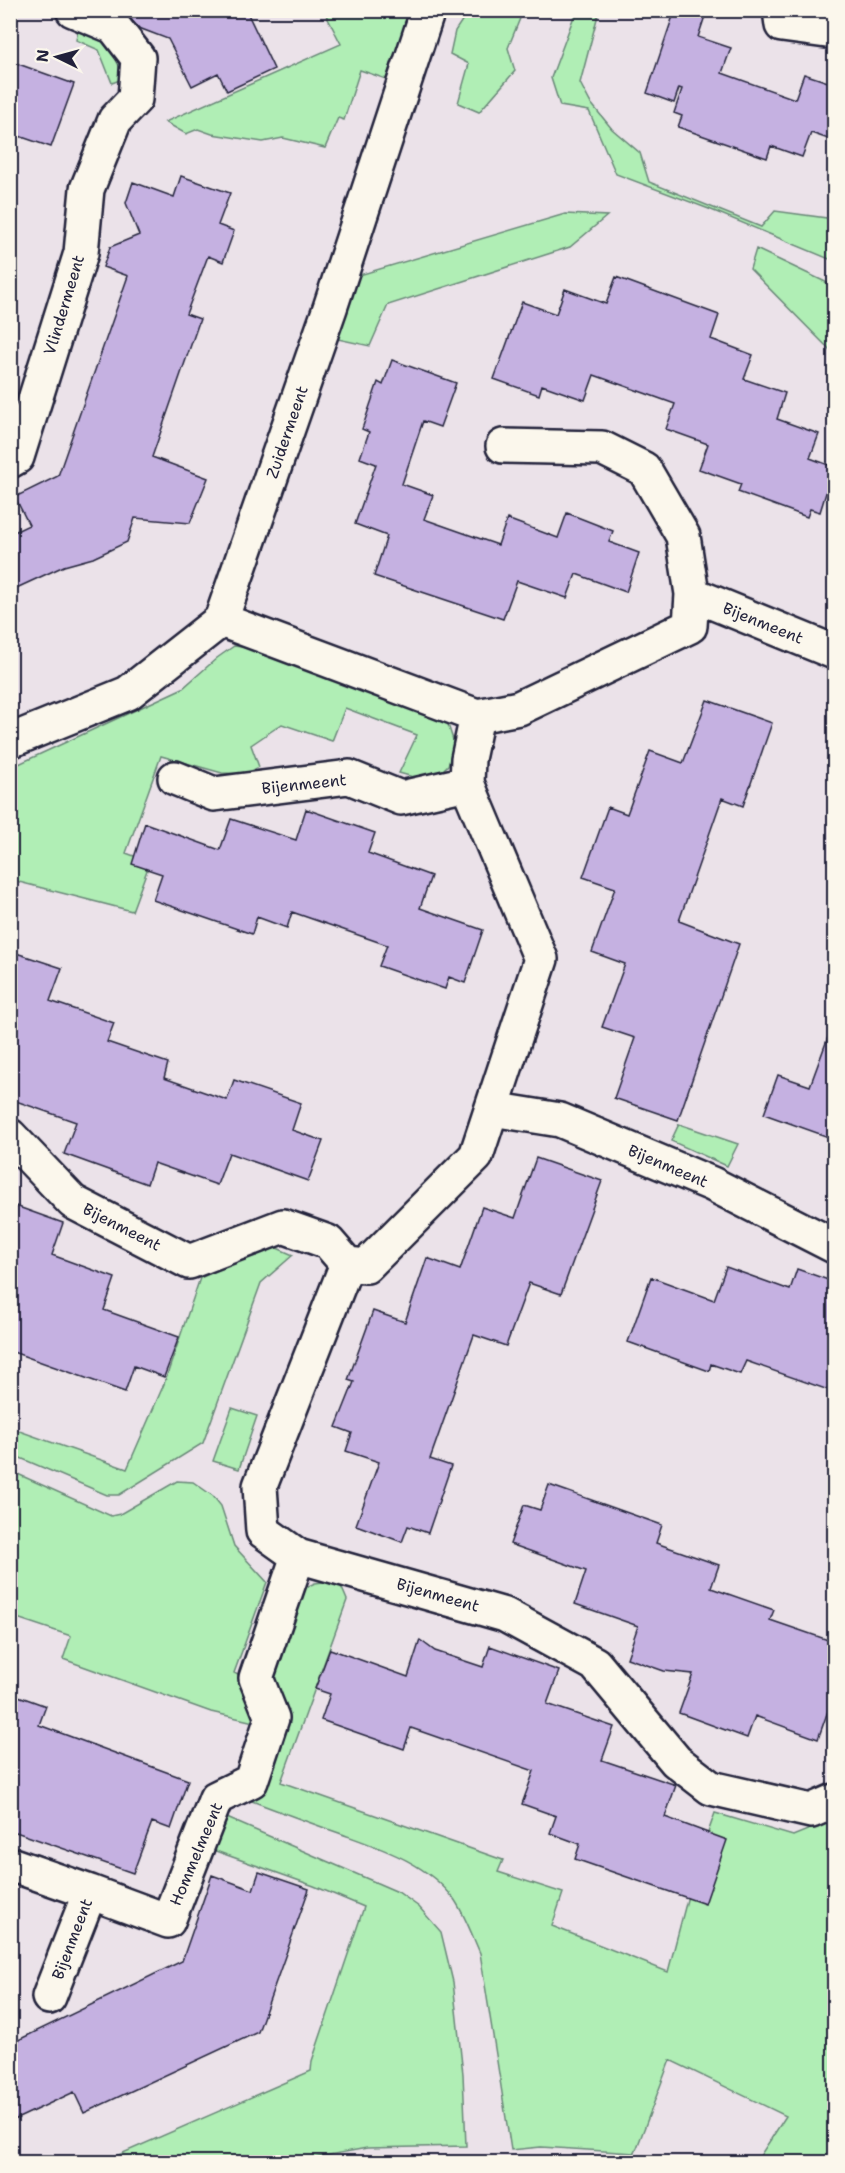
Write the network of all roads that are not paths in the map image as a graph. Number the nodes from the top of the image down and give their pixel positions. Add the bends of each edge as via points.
1 (72, 10) edge
2 (428, 10) edge
3 (780, 10) edge
4 (834, 32) edge
5 (503, 446) dead end
6 (10, 461) edge
7 (692, 594) junction
8 (221, 620) junction
9 (834, 652) edge
10 (477, 716) junction
11 (10, 741) edge
12 (175, 778) dead end
13 (467, 783) junction
14 (492, 1109) junction
15 (10, 1136) edge
16 (834, 1246) edge
17 (347, 1264) junction
18 (298, 1556) junction
19 (834, 1801) edge
20 (10, 1864) edge
21 (90, 1892) junction
22 (49, 1997) dead end

1 - 6 street, Vlindermeent via 114,27 138,58 135,99 116,120 87,189 81,253 16,457
2 - 8 street, Zuidermeent
3 - 4 street via 782,25
5 - 7 street via 602,448 644,469 683,536
7 - 9 street, Bijenmeent
7 - 10 street via 690,626 519,708
8 - 10 street
8 - 11 street via 128,693
10 - 13 street
12 - 13 street, Bijenmeent via 214,794 349,777 401,798
13 - 14 street via 541,959
14 - 16 street, Bijenmeent via 560,1120 712,1184
14 - 17 street via 476,1156 366,1266
15 - 17 street, Bijenmeent via 73,1202 189,1262 283,1226 328,1242
17 - 18 street, Bijenmeent via 260,1486 263,1532
18 - 19 street, Bijenmeent via 505,1615 595,1664 676,1761 711,1788 811,1811
18 - 21 street, Hommelmeent via 256,1678 272,1718 251,1781 216,1798 168,1921
20 - 21 street, Bijenmeent
21 - 22 street, Bijenmeent

